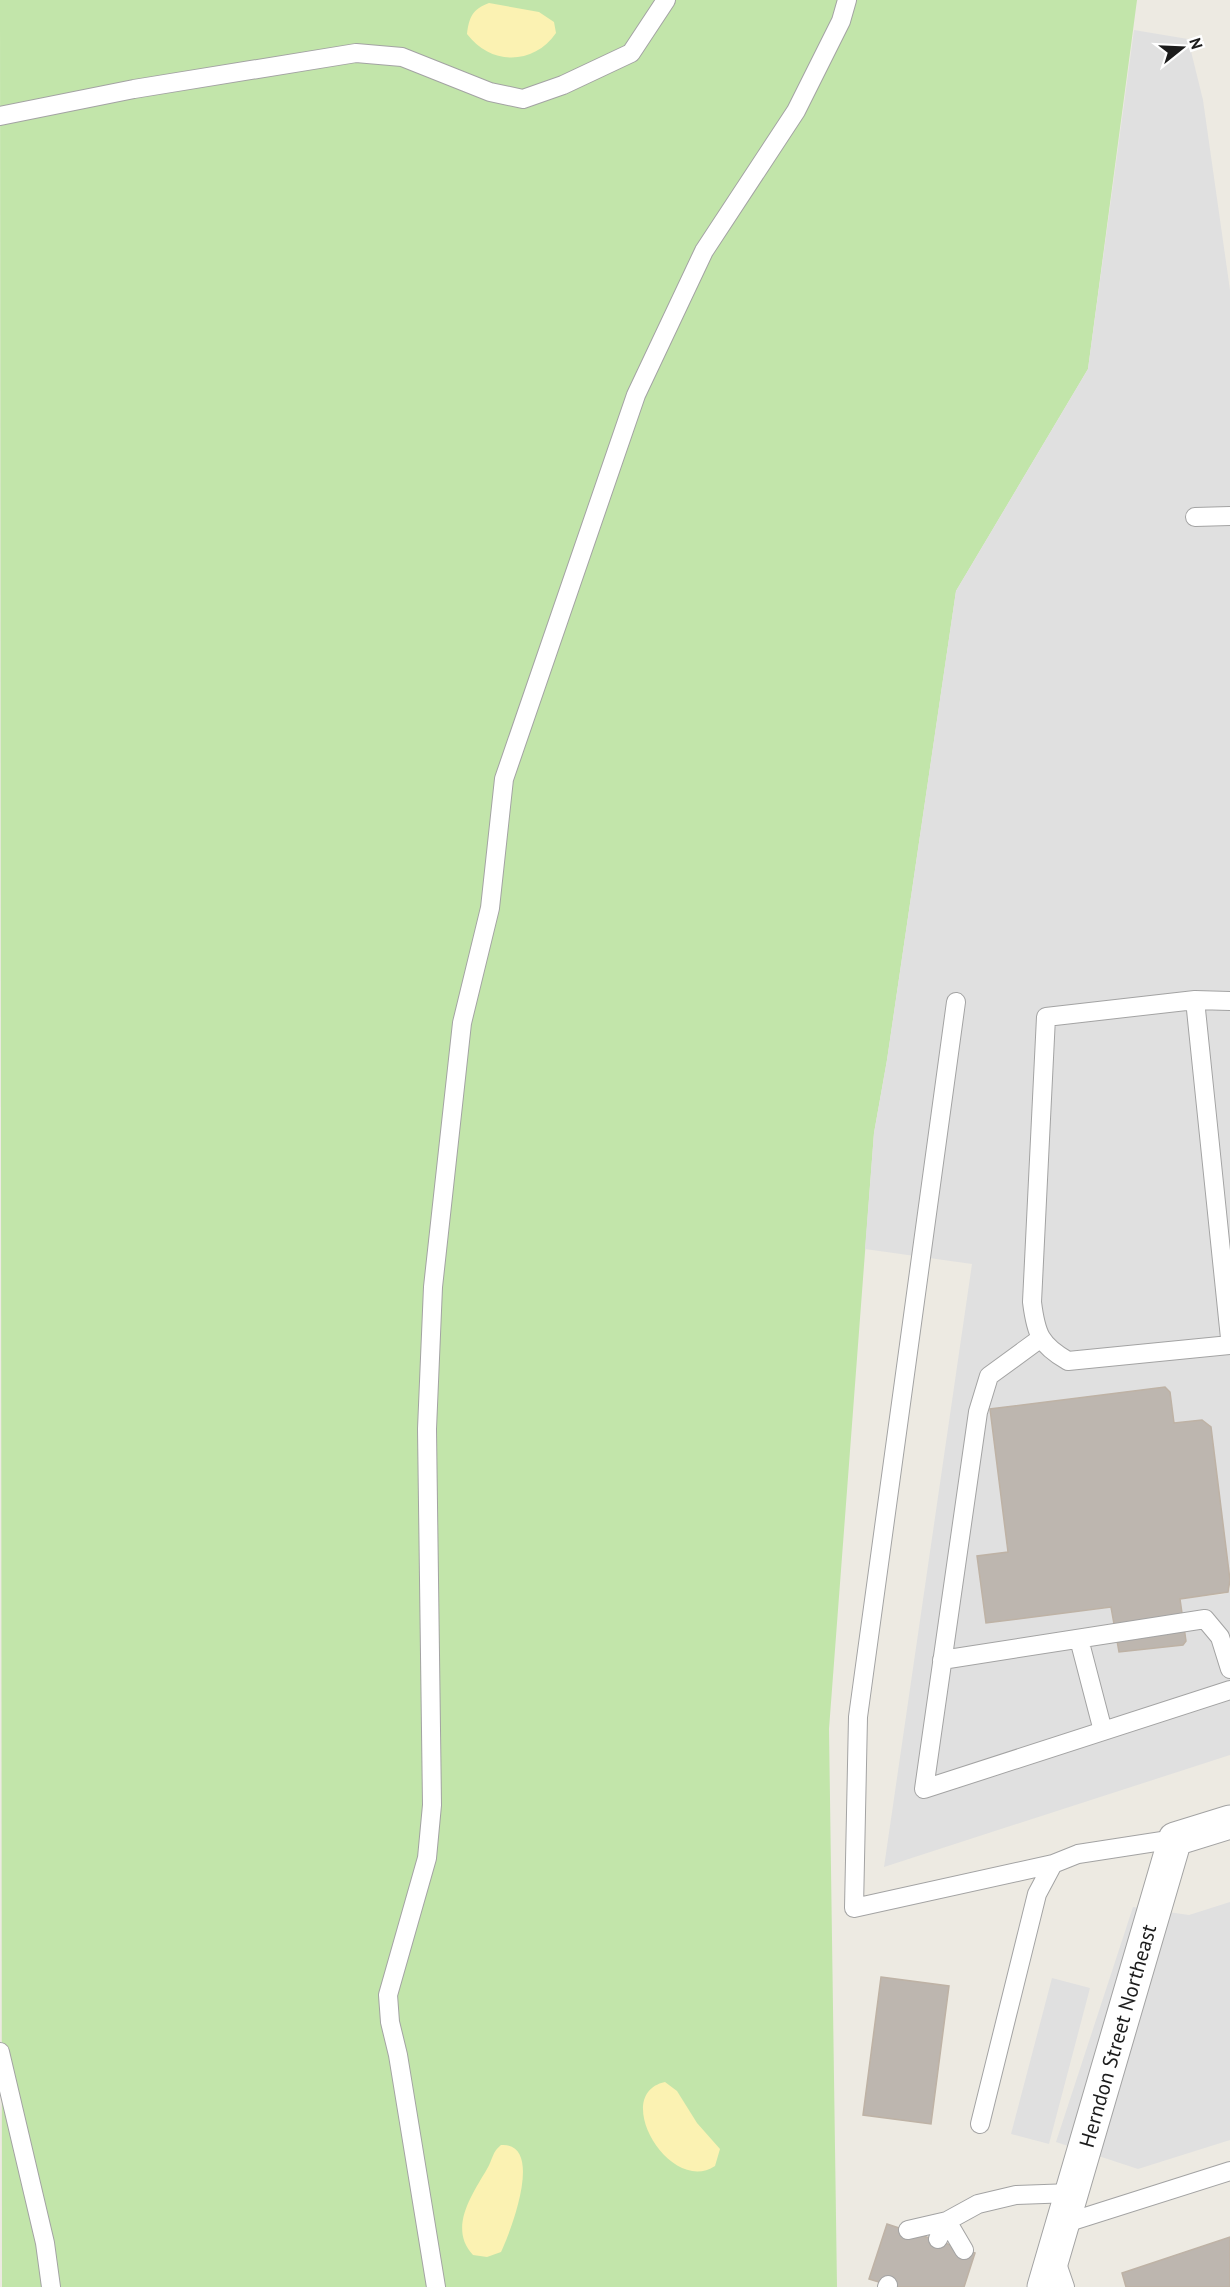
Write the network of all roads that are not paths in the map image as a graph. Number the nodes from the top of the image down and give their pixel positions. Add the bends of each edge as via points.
1 (666, 0) edge
2 (847, 0) edge
3 (0, 116) edge
4 (1230, 516) edge
5 (1195, 517) dead end
6 (1195, 1000) junction
7 (1230, 1001) edge
8 (956, 1002) dead end
9 (1041, 1338) junction
10 (1230, 1338) edge
11 (1230, 1345) edge
12 (1079, 1639) junction
13 (942, 1660) junction
14 (1230, 1669) edge
15 (1230, 1690) edge
16 (1103, 1731) junction
17 (1230, 1822) edge
18 (1175, 1839) junction
19 (1053, 1864) junction
20 (0, 2052) edge
21 (980, 2124) dead end
22 (1230, 2171) edge
23 (1072, 2193) junction
24 (947, 2221) junction
25 (1063, 2224) junction
26 (908, 2230) dead end
27 (938, 2239) dead end
28 (964, 2250) dead end
29 (1055, 2256) junction
30 (51, 2287) edge
31 (435, 2287) edge
32 (1044, 2287) edge
33 (1065, 2287) edge

1 - 3 lane via 631,53 564,85 523,99 490,92 402,57 356,53 134,89
2 - 31 lane via 841,21 796,111 704,251 636,395 504,779 490,908 462,1023 433,1287 427,1430 432,1805 427,1858 387,1995
4 - 5 lane
6 - 7 lane
6 - 9 lane via 1046,1017 1032,1302 1035,1327
6 - 10 lane
8 - 19 lane via 858,1717 854,1908
9 - 11 lane via 1049,1350 1068,1361
9 - 13 lane via 988,1376 978,1412
12 - 13 lane
12 - 14 lane via 1205,1619 1220,1637
12 - 16 lane
13 - 16 lane via 924,1789
15 - 16 lane
17 - 18 street
18 - 19 lane via 1078,1854
18 - 23 street, Herndon Street Northeast
19 - 21 lane via 1037,1894
20 - 30 lane via 45,2243
22 - 25 lane
23 - 24 lane via 1016,2195 978,2204
23 - 25 street, Herndon Street Northeast
24 - 26 lane
24 - 27 lane
24 - 28 lane
25 - 29 street, Herndon Street Northeast
29 - 32 street, Herndon Street Northeast
29 - 33 lane

